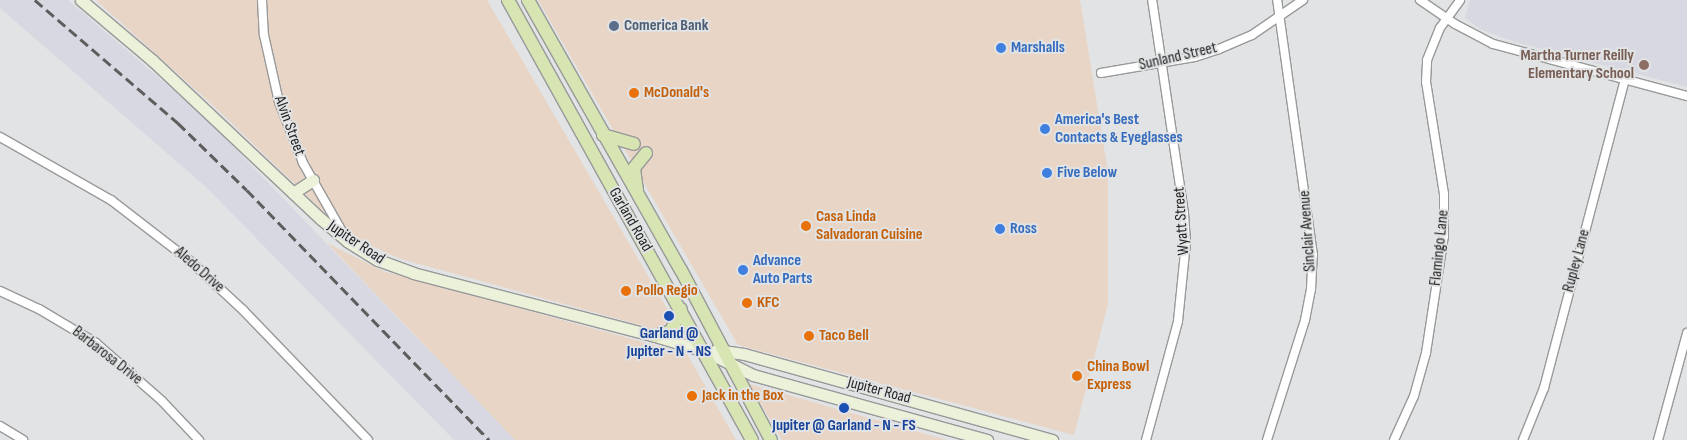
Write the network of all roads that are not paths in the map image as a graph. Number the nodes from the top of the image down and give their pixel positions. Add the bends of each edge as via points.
1 (81, 0) edge
2 (262, 0) edge
3 (508, 0) edge
4 (528, 0) edge
5 (1152, 0) edge
6 (1277, 0) edge
7 (1302, 0) edge
8 (1420, 0) edge
9 (1460, 0) edge
10 (1279, 18) junction
11 (1448, 19) junction
12 (1161, 63) junction
13 (1101, 73) dead end
14 (1625, 80) junction
15 (1687, 96) edge
16 (603, 135) junction
17 (0, 137) edge
18 (634, 144) dead end
19 (646, 153) dead end
20 (313, 180) junction
21 (296, 195) junction
22 (640, 202) junction
23 (347, 241) junction
24 (0, 291) edge
25 (681, 309) junction
26 (1687, 333) edge
27 (655, 336) junction
28 (723, 349) junction
29 (705, 351) junction
30 (732, 365) junction
31 (865, 387) junction
32 (870, 407) junction
33 (0, 426) edge
34 (1026, 436) edge
35 (23, 440) edge
36 (199, 440) edge
37 (368, 440) edge
38 (752, 440) edge
39 (771, 440) edge
40 (987, 440) edge
41 (1052, 440) edge
42 (1146, 440) edge
43 (1267, 440) edge
44 (1394, 440) edge
45 (1523, 440) edge
46 (1658, 440) edge

1 - 21 street, Jupiter Road via 152,60
2 - 20 street, Alvin Street via 264,35 279,102
3 - 25 main road, Garland Road via 598,166
4 - 16 main road, Garland Road
5 - 12 street, Wyatt Street
6 - 10 street, Sinclair Avenue
7 - 10 street, Sunland Street
8 - 11 street
9 - 11 street, Flamingo Lane
10 - 12 street, Sunland Street via 1252,35 1219,49
10 - 43 street, Sinclair Avenue via 1313,255 1305,320
11 - 14 street via 1493,44
11 - 44 street, Flamingo Lane via 1430,46 1426,82 1444,194 1444,236 1426,353 1414,396
12 - 13 street, Sunland Street
12 - 42 street, Wyatt Street via 1186,242 1178,321
14 - 15 street
14 - 45 street, Rupley Lane via 1544,388
16 - 18 main road
16 - 22 main road, Garland Road
17 - 37 street, Aledo Drive via 110,200 189,260 243,310
19 - 22 main road via 634,168
20 - 21 street
20 - 23 street, Alvin Street
21 - 23 street, Jupiter Road
22 - 28 main road, Garland Road
23 - 27 street, Jupiter Road via 393,267
24 - 36 street, Barbarosa Drive via 40,309 96,344 142,383
25 - 27 main road via 671,332
25 - 29 main road, Garland Road
26 - 46 street
27 - 29 street, Jupiter Road
28 - 29 street, Jupiter Road
28 - 30 main road, Garland Road
28 - 31 street, Jupiter Road
29 - 30 street, Jupiter Road
29 - 38 main road, Garland Road
30 - 32 street, Jupiter Road via 753,375
30 - 39 main road, Garland Road
31 - 32 street
31 - 34 street, Jupiter Road
32 - 40 street, Jupiter Road
33 - 35 street
34 - 41 street, Jupiter Road

